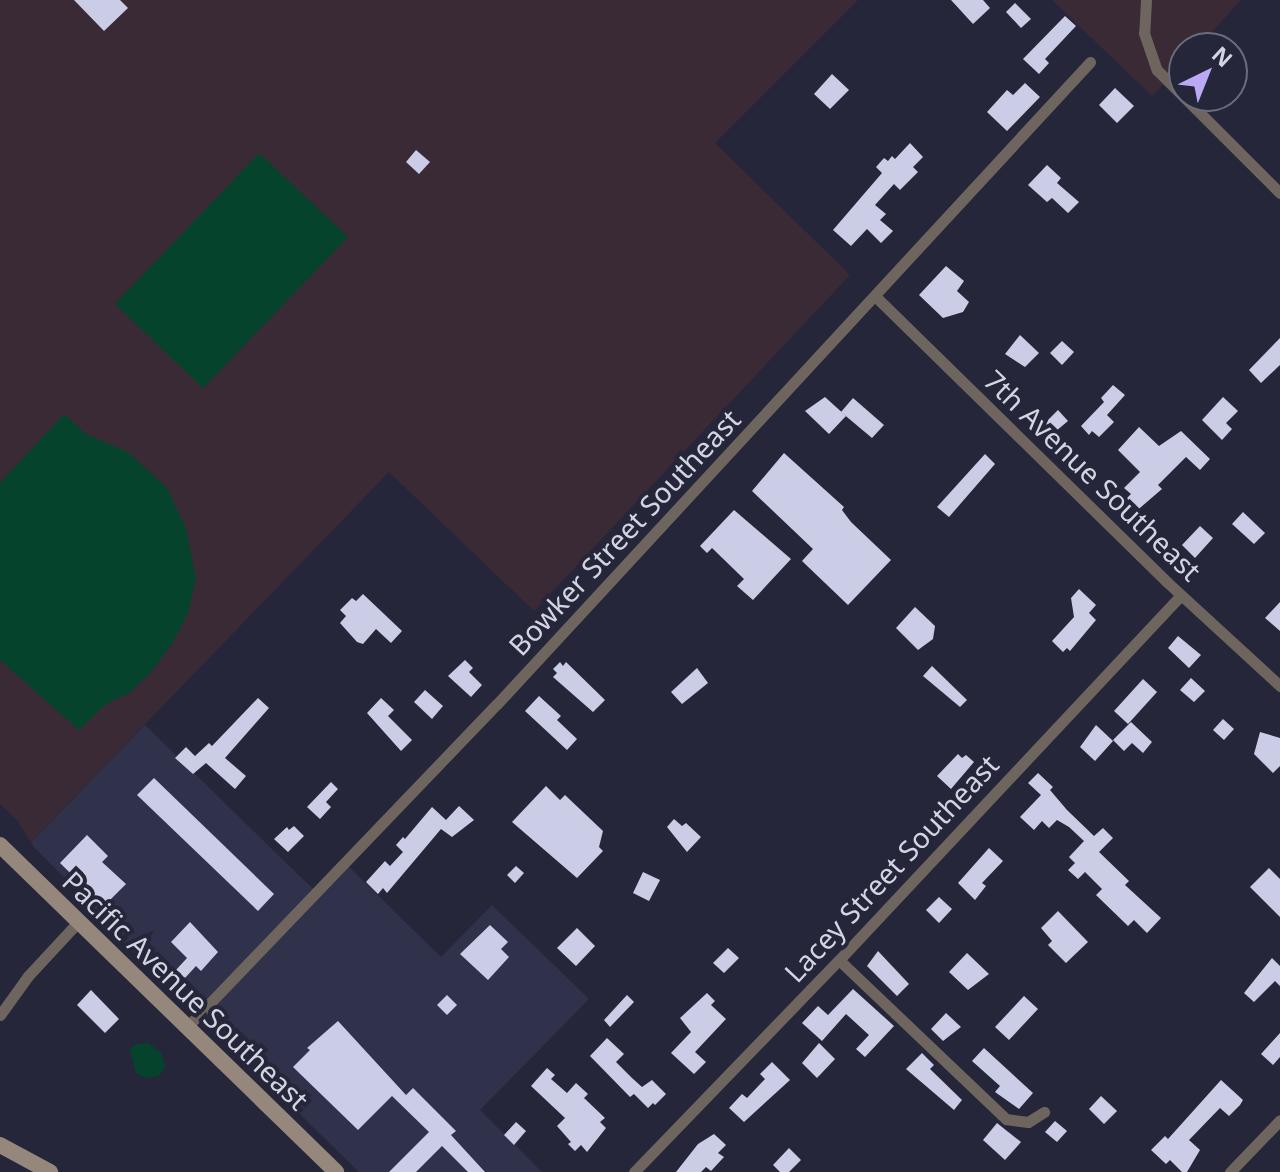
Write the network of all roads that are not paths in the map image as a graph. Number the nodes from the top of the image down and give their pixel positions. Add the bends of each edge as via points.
1 (1146, 0) edge
2 (1090, 62) dead end
3 (1280, 193) edge
4 (876, 297) junction
5 (1181, 595) junction
6 (1280, 686) edge
7 (0, 845) edge
8 (78, 922) junction
9 (839, 960) junction
10 (0, 1015) edge
11 (186, 1028) junction
12 (1044, 1112) dead end
13 (1280, 1120) edge
14 (0, 1145) edge
15 (331, 1170) edge
16 (50, 1172) edge
17 (634, 1172) edge
18 (1230, 1172) edge

1 - 3 street via 1144,33 1157,70
2 - 4 street, Bowker Street Southeast
4 - 5 street, 7th Avenue Southeast
4 - 11 street, Bowker Street Southeast
5 - 6 street, 7th Avenue Southeast
5 - 9 street, Lacey Street Southeast
7 - 8 main road, Pacific Avenue Southeast
8 - 10 street
8 - 11 main road, Pacific Avenue Southeast
9 - 12 street via 1006,1119 1028,1122
9 - 17 street, Lacey Street Southeast
11 - 15 main road, Pacific Avenue Southeast
13 - 18 street
14 - 16 main road

